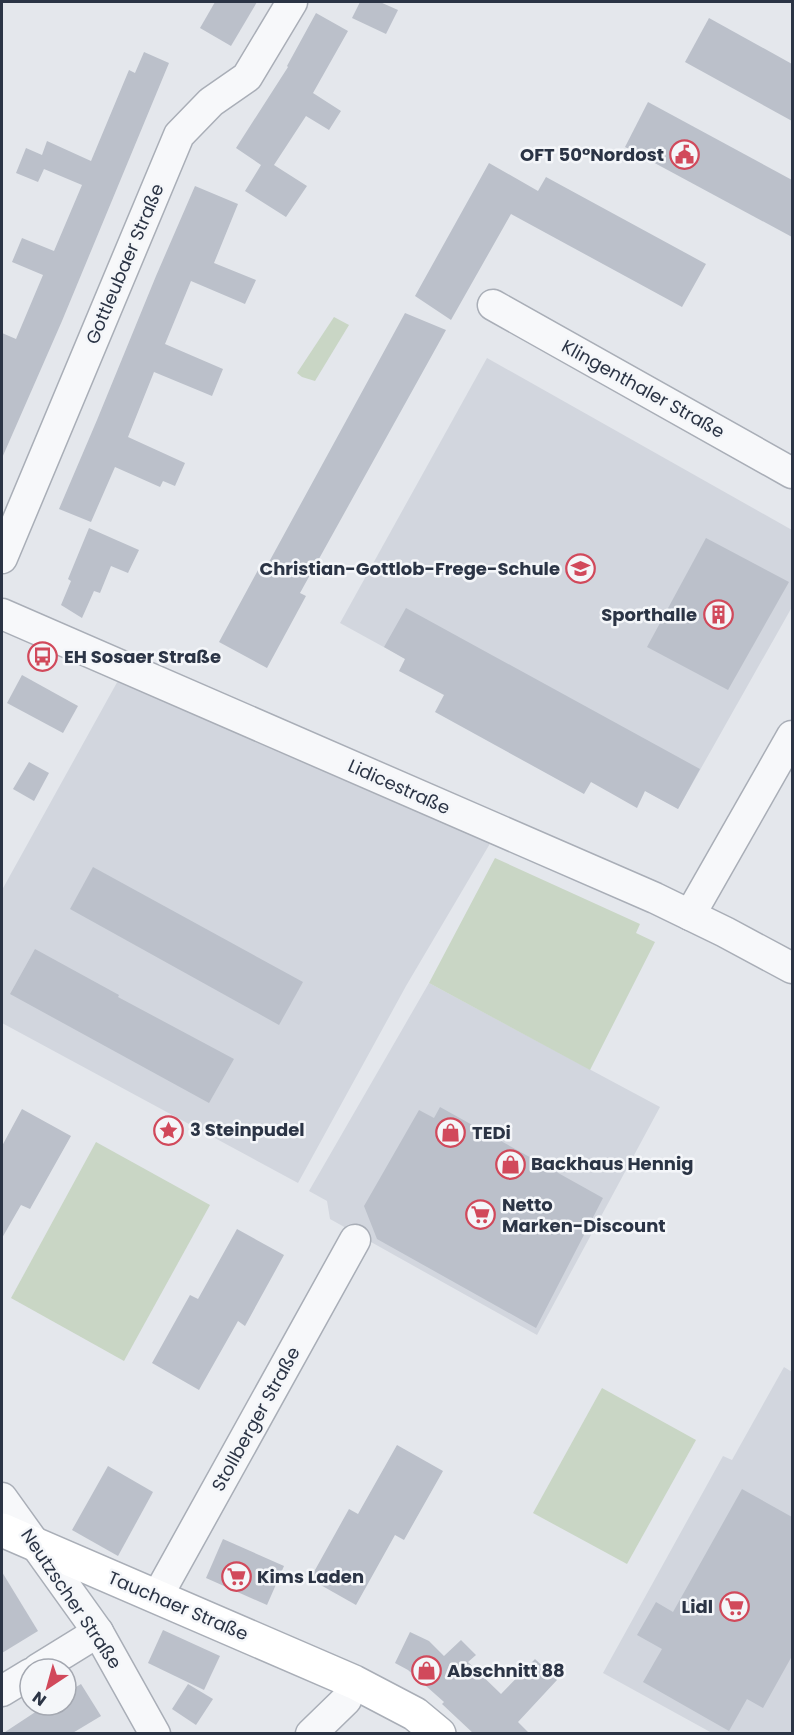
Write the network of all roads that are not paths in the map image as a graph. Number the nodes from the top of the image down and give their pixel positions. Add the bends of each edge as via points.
1 (292, 2) edge
2 (493, 305) dead end
3 (792, 473) edge
4 (2, 558) edge
5 (2, 614) edge
6 (792, 736) edge
7 (690, 915) junction
8 (792, 968) edge
9 (355, 1240) dead end
10 (2, 1498) edge
11 (2, 1530) edge
12 (36, 1545) junction
13 (157, 1597) junction
14 (98, 1632) junction
15 (57, 1657) edge
16 (18, 1681) edge
17 (354, 1682) junction
18 (2, 1691) edge
19 (155, 1734) edge
20 (310, 1734) edge
21 (440, 1734) edge

1 - 4 street, Gottleubaer Straße via 247,77 211,102 179,135
2 - 3 street, Klingenthaler Straße
5 - 7 street, Lidicestraße
6 - 7 street
7 - 8 street, Lidicestraße
9 - 13 street, Stollberger Straße
10 - 12 street, Neutzscher Straße
11 - 12 main road, Tauchaer Straße
12 - 13 main road, Tauchaer Straße
12 - 14 street, Neutzscher Straße
13 - 17 main road, Tauchaer Straße
14 - 15 street
14 - 19 street, Neutzscher Straße
16 - 18 street
17 - 20 street via 346,1700
17 - 21 main road, Tauchaer Straße via 415,1714

